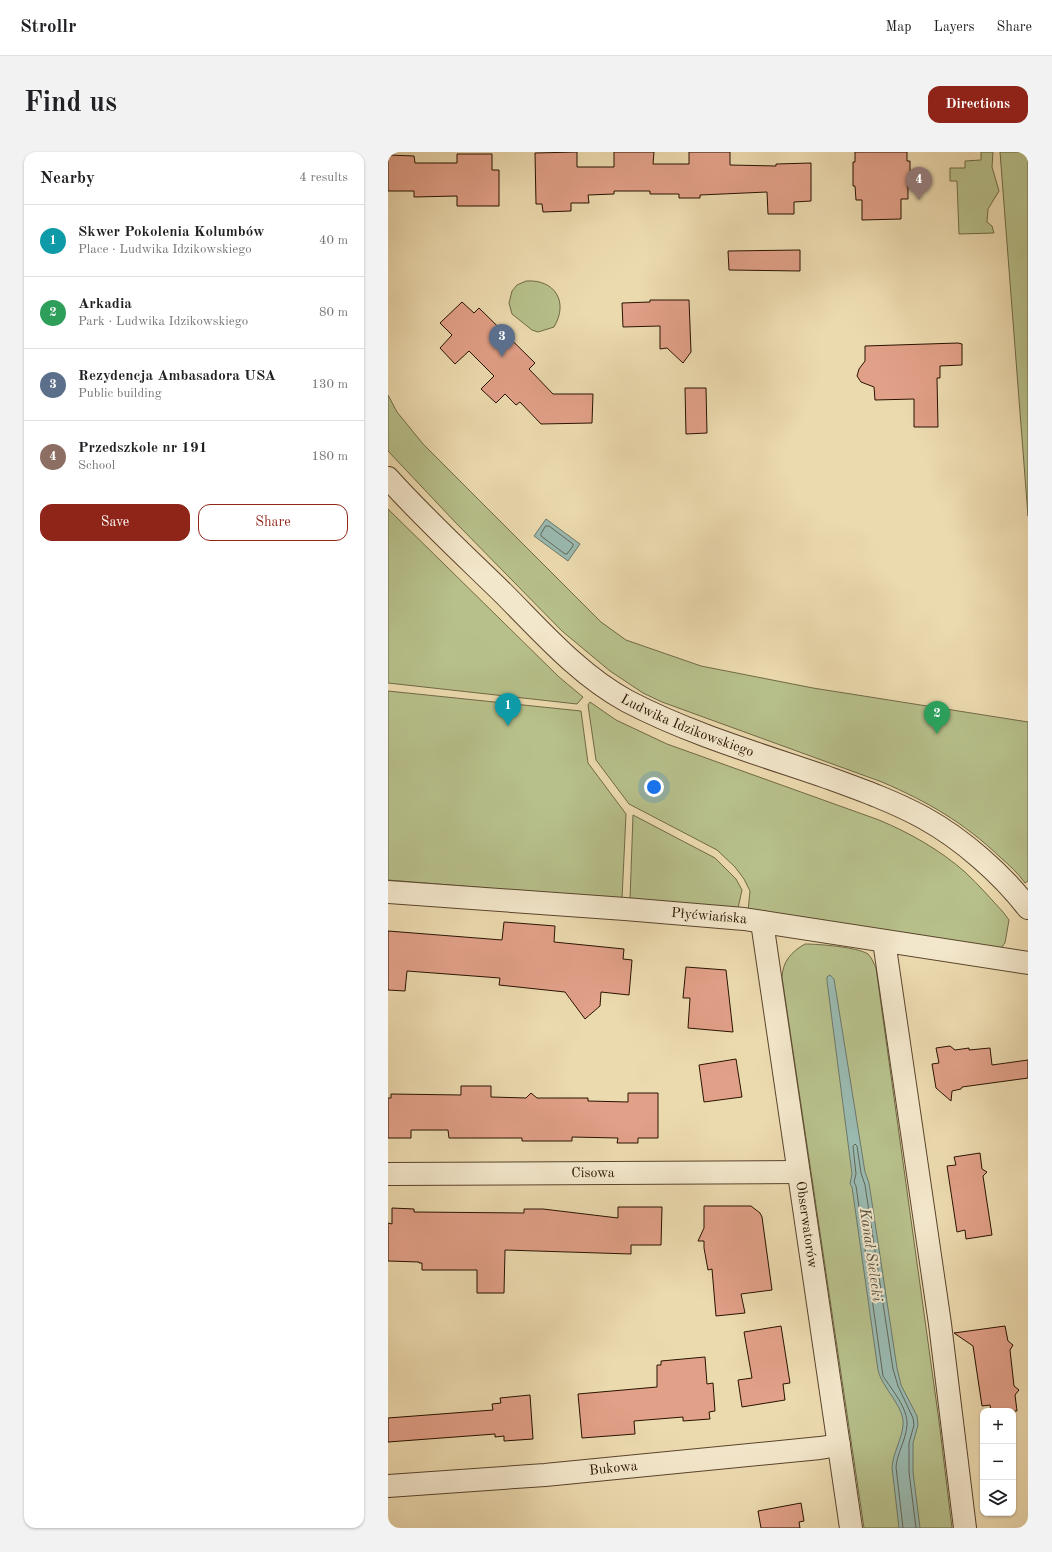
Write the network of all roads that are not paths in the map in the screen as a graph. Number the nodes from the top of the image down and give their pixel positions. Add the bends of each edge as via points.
1 (388, 478) edge
2 (388, 892) edge
3 (1028, 908) edge
4 (762, 922) junction
5 (884, 941) junction
6 (1028, 963) edge
7 (798, 1172) junction
8 (388, 1174) edge
9 (839, 1445) junction
10 (388, 1486) edge
11 (851, 1528) edge
12 (965, 1528) edge

1 - 3 street, Ludwika Idzikowskiego via 564,653 625,700 672,723 860,789 924,818 956,838 1020,897
2 - 4 street, Płyćwiańska via 625,909
4 - 5 street, Płyćwiańska
4 - 7 street, Obserwatorów
5 - 6 street, Płyćwiańska
5 - 12 street via 932,1266
7 - 8 street, Cisowa
7 - 9 street, Obserwatorów
9 - 10 street, Bukowa via 553,1474
9 - 11 street, Obserwatorów

